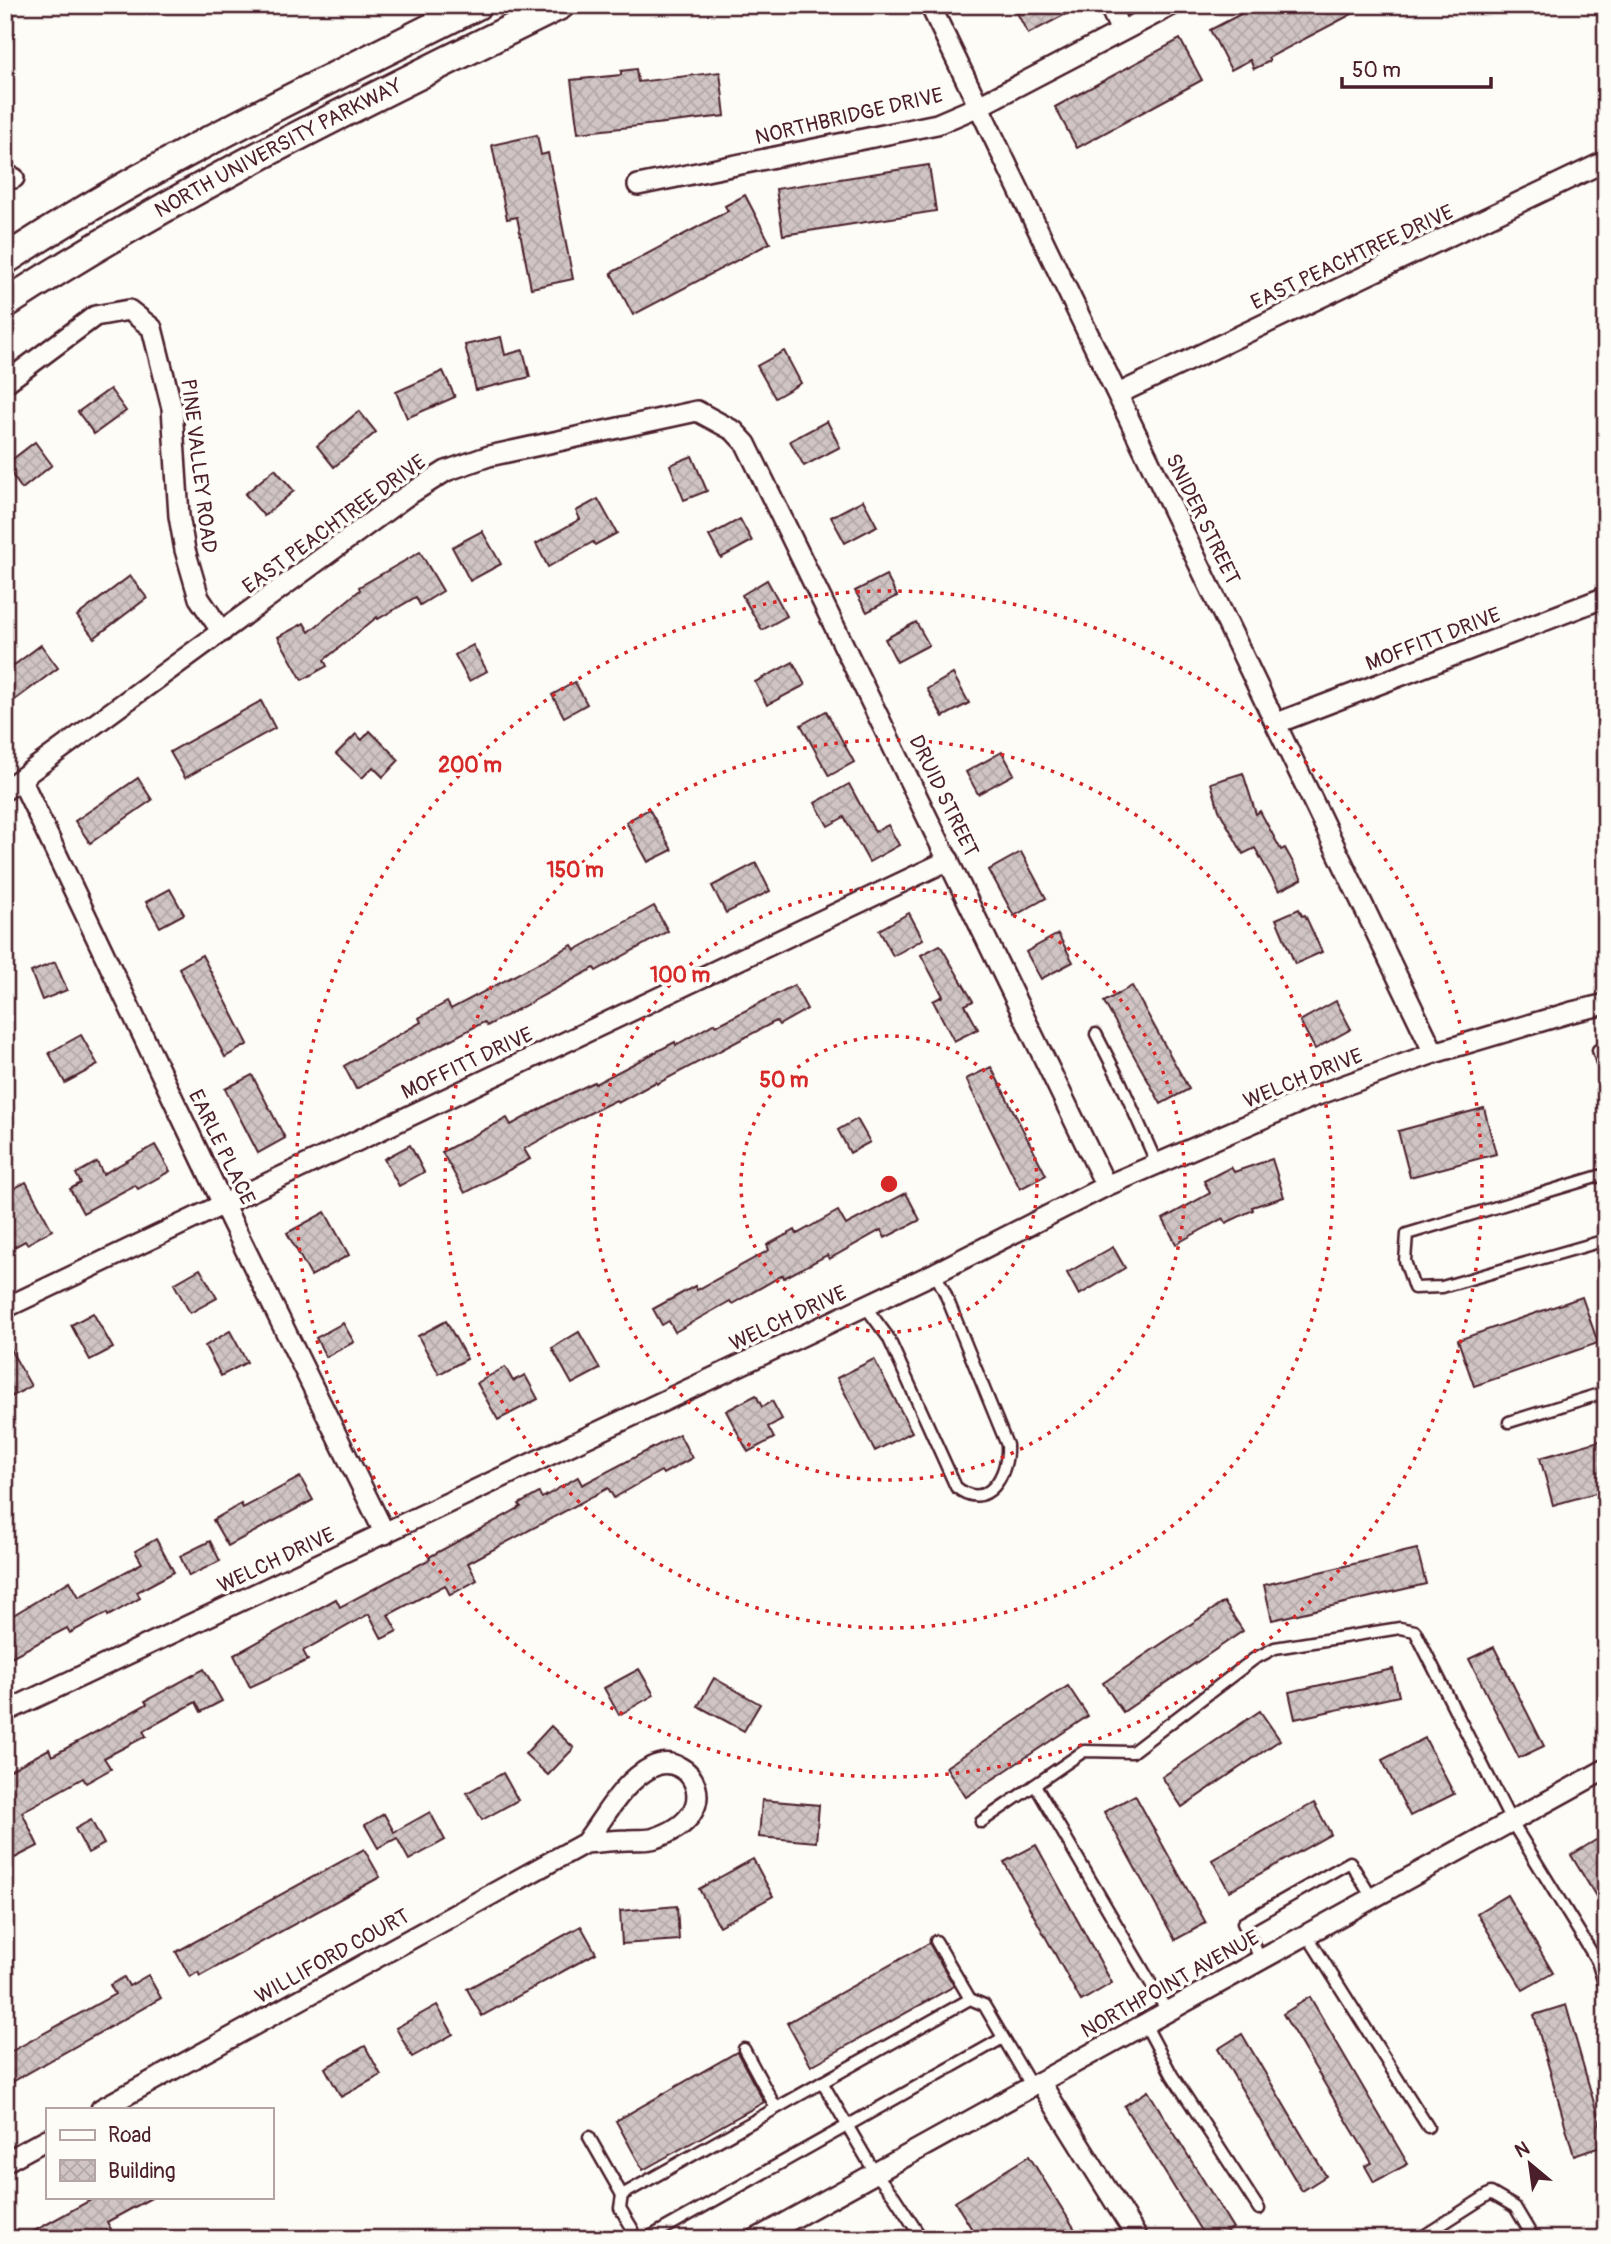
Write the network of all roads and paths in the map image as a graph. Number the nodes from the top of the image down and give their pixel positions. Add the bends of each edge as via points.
1 (477, 5) edge
2 (561, 5) edge
3 (930, 5) edge
4 (1109, 5) edge
5 (1172, 5) edge
6 (1121, 31) junction
7 (979, 106) junction
8 (1606, 161) edge
9 (638, 185) dead end
10 (5, 260) edge
11 (5, 304) edge
12 (5, 383) edge
13 (1118, 394) junction
14 (734, 430) joint
15 (1606, 597) edge
16 (222, 632) junction
17 (1277, 723) junction
18 (13, 785) edge
19 (949, 860) junction
20 (1606, 1004) edge
21 (1096, 1034) dead end
22 (1598, 1050) dead end
23 (1434, 1053) junction
24 (1606, 1075) edge
25 (1157, 1164) junction
26 (1606, 1174) edge
27 (1106, 1186) junction
28 (223, 1204) junction
29 (1606, 1240) edge
30 (935, 1273) junction
31 (865, 1306) junction
32 (5, 1308) edge
33 (1606, 1392) edge
34 (1509, 1422) dead end
35 (385, 1534) junction
36 (5, 1712) edge
37 (1606, 1769) edge
38 (1035, 1785) junction
39 (1511, 1821) junction
40 (981, 1822) dead end
41 (585, 1843) junction
42 (1373, 1898) junction
43 (1307, 1935) junction
44 (936, 1941) dead end
45 (1261, 1960) junction
46 (1606, 1990) edge
47 (970, 1999) junction
48 (1167, 2011) junction
49 (1145, 2024) junction
50 (1003, 2038) junction
51 (744, 2049) dead end
52 (822, 2082) junction
53 (1036, 2084) junction
54 (103, 2108) edge
55 (776, 2108) junction
56 (846, 2125) junction
57 (1428, 2127) dead end
58 (589, 2137) dead end
59 (46, 2140) edge
60 (5, 2162) edge
61 (874, 2173) junction
62 (622, 2195) junction
63 (1259, 2209) dead end
64 (630, 2239) edge
65 (646, 2239) edge
66 (756, 2239) edge
67 (922, 2239) edge
68 (1138, 2239) edge
69 (1419, 2239) edge
70 (1534, 2239) edge

1 - 10 main road, NORTH UNIVERSITY PARKWAY via 233,127
2 - 11 main road, NORTH UNIVERSITY PARKWAY via 269,151
3 - 7 street, SNIDER STREET
4 - 6 street
5 - 6 street, NORTHBRIDGE DRIVE
6 - 7 street, NORTHBRIDGE DRIVE
7 - 9 street, NORTHBRIDGE DRIVE via 937,124
7 - 13 street, SNIDER STREET
8 - 13 street, EAST PEACHTREE DRIVE
12 - 16 street, PINE VALLEY ROAD via 95,316 129,310 152,328 172,408 185,551 200,597
13 - 17 street, SNIDER STREET
14 - 16 street, EAST PEACHTREE DRIVE via 697,411 489,456 446,471
14 - 19 street, DRUID STREET via 746,444
15 - 17 street, MOFFITT DRIVE
16 - 18 street, EAST PEACHTREE DRIVE
17 - 23 street, SNIDER STREET
18 - 28 street, EARLE PLACE
19 - 27 street, DRUID STREET
19 - 28 street, MOFFITT DRIVE
20 - 23 street, WELCH DRIVE
21 - 25 lane
22 - 24 lane
23 - 25 street, WELCH DRIVE via 1312,1097
25 - 27 street, WELCH DRIVE
26 - 29 lane via 1407,1234 1405,1261 1414,1288 1442,1287
27 - 30 street, WELCH DRIVE
28 - 32 street, MOFFITT DRIVE
28 - 35 street, EARLE PLACE
30 - 31 street, WELCH DRIVE
30 - 31 lane via 1007,1445 1002,1479 983,1493 963,1493 956,1487 888,1337
31 - 35 street, WELCH DRIVE
33 - 34 lane
35 - 36 street, WELCH DRIVE
37 - 39 street, NORTHPOINT AVENUE
38 - 39 lane via 1084,1751 1132,1752 1275,1648 1400,1628 1415,1631
38 - 40 lane
38 - 48 lane
39 - 42 street, NORTHPOINT AVENUE
39 - 46 lane via 1597,1961
41 - 41 street, WILLIFORD COURT via 616,1800 651,1767 663,1762 677,1766 694,1780 696,1805 677,1829 653,1839
41 - 54 street, WILLIFORD COURT
42 - 43 street, NORTHPOINT AVENUE
42 - 45 lane via 1350,1862 1243,1923
43 - 45 street, NORTHPOINT AVENUE
43 - 57 lane
44 - 47 lane
45 - 48 street, NORTHPOINT AVENUE
47 - 50 lane via 984,2005
47 - 52 lane
48 - 49 street, NORTHPOINT AVENUE
49 - 53 street, NORTHPOINT AVENUE
49 - 63 lane via 1172,2075
50 - 53 lane
50 - 56 lane
51 - 55 lane
52 - 55 lane
52 - 56 lane
53 - 61 street, NORTHPOINT AVENUE
53 - 68 street
55 - 62 lane
56 - 61 lane
56 - 65 lane
58 - 62 lane
59 - 60 street
61 - 66 street, NORTHPOINT AVENUE
61 - 67 lane
62 - 64 lane via 620,2208 632,2228
69 - 70 lane via 1490,2193 1515,2207

